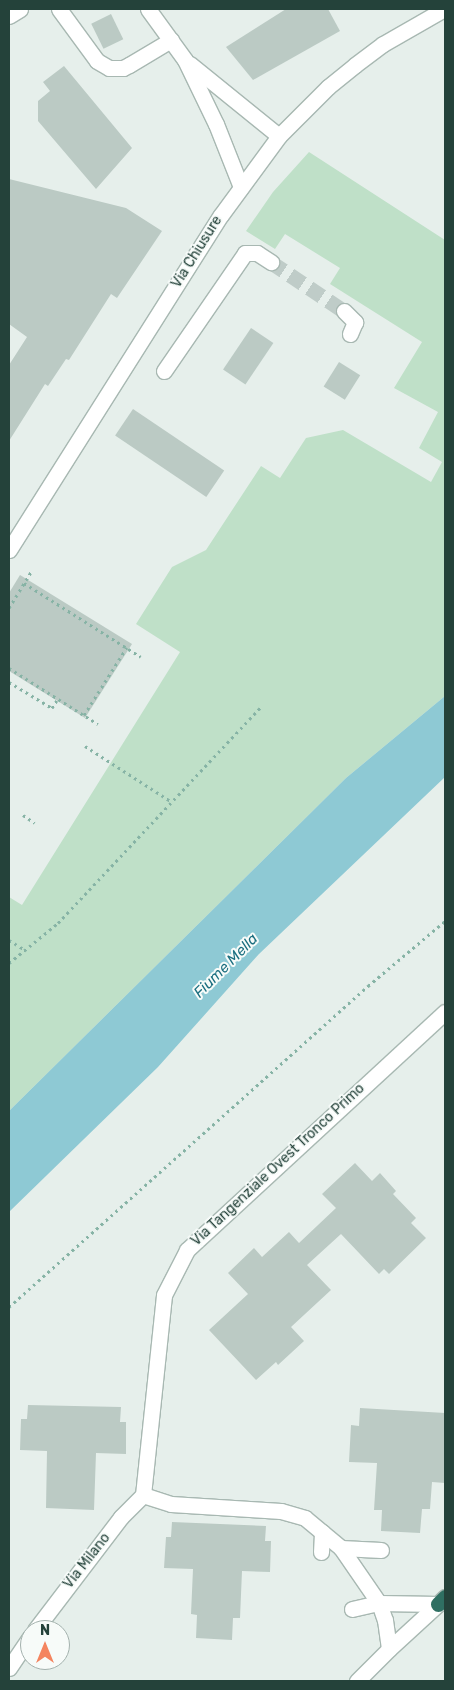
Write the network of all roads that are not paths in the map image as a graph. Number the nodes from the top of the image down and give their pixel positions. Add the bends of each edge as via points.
1 (20, 9) edge
2 (60, 9) edge
3 (148, 9) edge
4 (444, 9) edge
5 (9, 16) edge
6 (171, 40) junction
7 (185, 60) junction
8 (279, 136) junction
9 (241, 186) junction
10 (271, 262) tunnel mouth
11 (344, 311) tunnel mouth
12 (350, 334) dead end
13 (164, 371) dead end
14 (9, 550) edge
15 (445, 1012) edge
16 (144, 1495) junction
17 (322, 1532) junction
18 (341, 1548) junction
19 (381, 1550) dead end
20 (321, 1552) dead end
21 (442, 1601) edge
22 (379, 1603) junction
23 (352, 1609) dead end
24 (42, 1620) edge
25 (388, 1649) junction
26 (20, 1652) edge
27 (9, 1668) edge
28 (357, 1681) edge

1 - 5 street
2 - 6 street via 97,61 109,68 123,68
3 - 6 street
4 - 8 street, Via Chiusure via 383,44 355,65
6 - 7 street
7 - 8 street
7 - 9 street
8 - 9 street, Via Chiusure
9 - 14 street, Via Chiusure
10 - 13 street via 249,251 242,256
11 - 12 street via 355,322
15 - 16 street, Via Tangenziale Ovest Tronco Primo via 187,1250 164,1295
16 - 17 street via 170,1504 281,1511 305,1518
16 - 24 street, Via Milano via 121,1517
17 - 18 street
17 - 20 street
18 - 19 street
18 - 22 street
21 - 22 street
21 - 25 street
22 - 23 street
22 - 25 street via 385,1620
25 - 28 street
26 - 27 street

